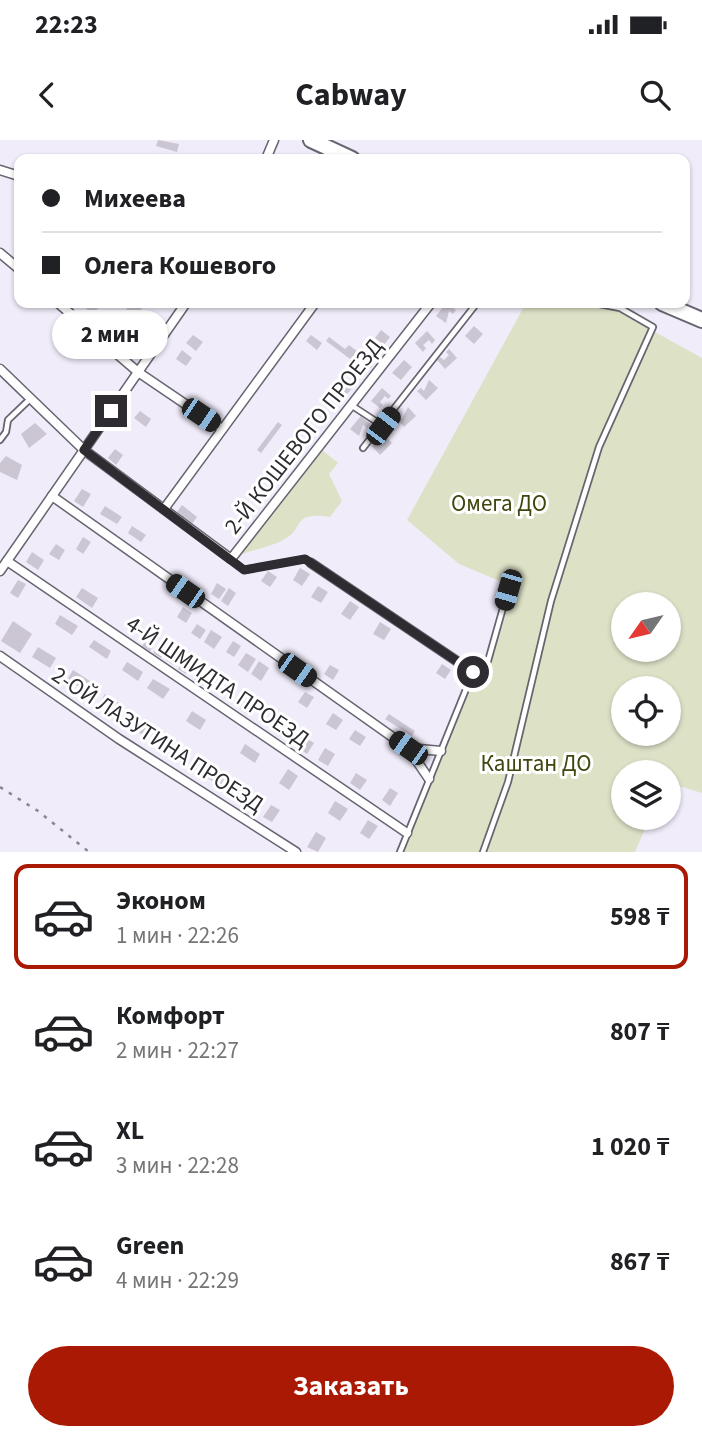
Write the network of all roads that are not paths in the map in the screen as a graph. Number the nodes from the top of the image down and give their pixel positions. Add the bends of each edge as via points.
1 (311, 140) edge
2 (341, 154) edge
3 (0, 253) edge
4 (14, 265) edge
5 (64, 308) edge
6 (183, 308) edge
7 (311, 308) edge
8 (427, 308) edge
9 (473, 308) edge
10 (620, 308) edge
11 (674, 308) edge
12 (702, 320) edge
13 (0, 369) edge
14 (138, 372) junction
15 (31, 399) junction
16 (351, 405) junction
17 (383, 426) junction
18 (222, 429) junction
19 (0, 440) edge
20 (363, 448) dead end
21 (84, 450) junction
22 (52, 496) junction
23 (164, 509) junction
24 (231, 559) junction
25 (7, 561) junction
26 (311, 563) joint
27 (0, 571) edge
28 (508, 590) dead end
29 (0, 656) edge
30 (473, 672) junction
31 (408, 748) junction
32 (440, 751) junction
33 (429, 779) junction
34 (407, 833) junction
35 (296, 852) edge
36 (400, 852) edge
37 (483, 852) edge

1 - 2 highway
3 - 4 street
5 - 14 street
6 - 14 street
7 - 18 street
8 - 16 street, 2-Й КОШЕВОГО ПРОЕЗД
9 - 17 lane
10 - 37 lane via 653,327 599,447 551,601 508,782
11 - 12 highway
13 - 15 street
14 - 18 street
14 - 21 street
15 - 19 lane via 10,416
15 - 21 street
16 - 17 lane
16 - 24 street, 2-Й КОШЕВОГО ПРОЕЗД
17 - 20 lane
18 - 23 street
21 - 22 street
21 - 23 street
22 - 25 street
22 - 31 street
23 - 24 street
24 - 26 lane via 244,570 305,559
25 - 27 street
25 - 34 street, 4-Й ШМИДТА ПРОЕЗД
26 - 30 street
28 - 30 lane via 488,661
29 - 35 street, 2-ОЙ ЛАЗУТИНА ПРОЕЗД via 119,739
30 - 32 lane
31 - 32 street
31 - 33 street
32 - 33 lane
33 - 34 lane
34 - 36 lane

